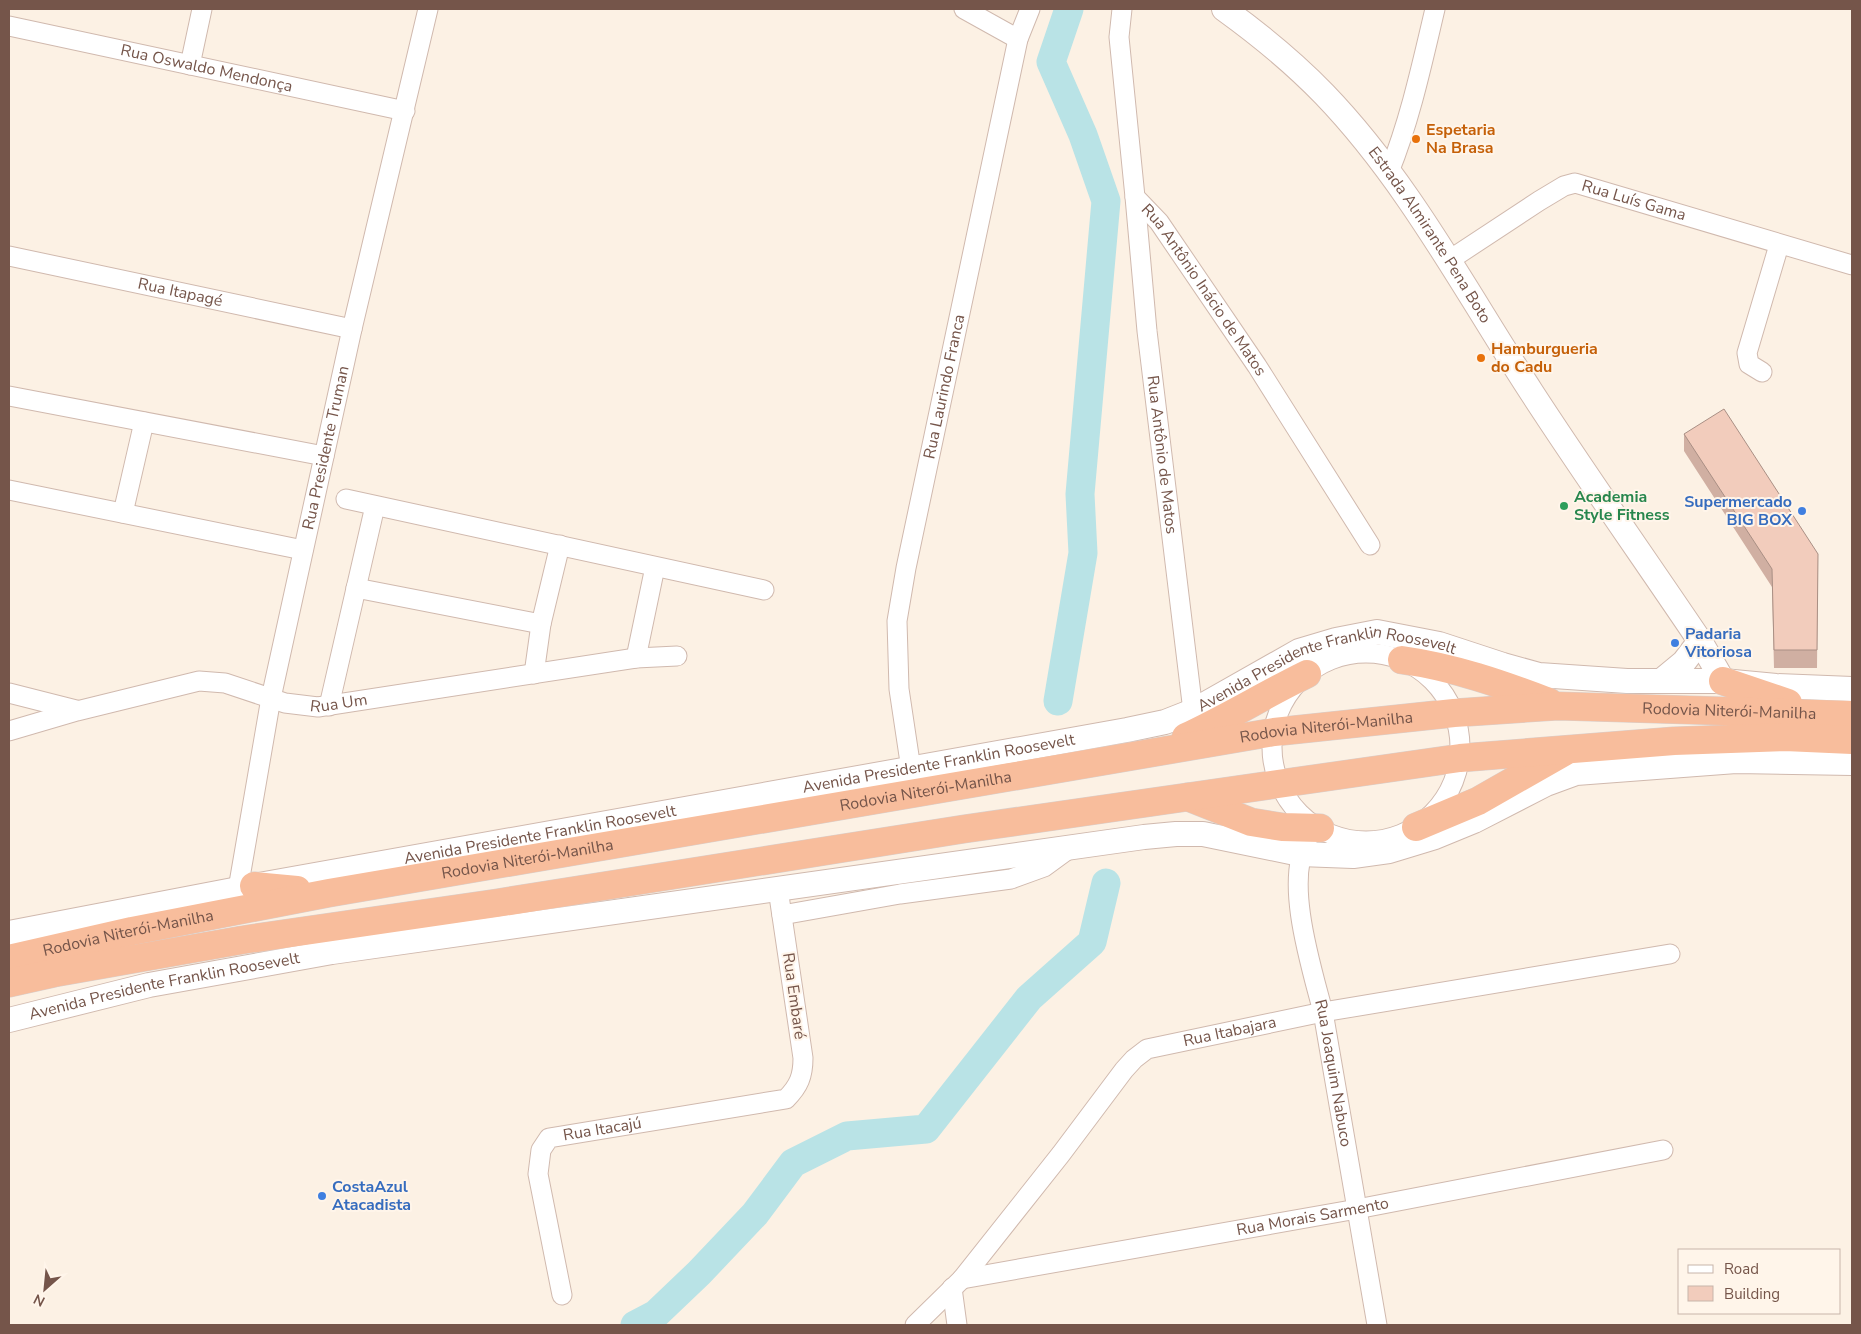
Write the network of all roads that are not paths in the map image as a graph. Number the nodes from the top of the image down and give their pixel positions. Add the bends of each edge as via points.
1 (202, 9) edge
2 (428, 9) edge
3 (964, 9) edge
4 (1030, 9) edge
5 (1122, 9) edge
6 (1224, 9) edge
7 (1435, 9) edge
8 (9, 26) edge
9 (1018, 39) junction
10 (190, 65) junction
11 (405, 111) junction
12 (1389, 172) junction
13 (1135, 197) junction
14 (1779, 245) junction
15 (9, 256) edge
16 (1448, 261) junction
17 (1852, 265) edge
18 (352, 329) junction
19 (1762, 372) dead end
20 (9, 396) edge
21 (144, 422) junction
22 (324, 456) junction
23 (9, 490) edge
24 (346, 499) dead end
25 (375, 506) junction
26 (123, 513) junction
27 (560, 545) junction
28 (1370, 545) dead end
29 (303, 550) junction
30 (654, 567) junction
31 (356, 588) junction
32 (764, 590) dead end
33 (541, 624) junction
34 (1700, 641) junction
35 (1374, 642) junction
36 (677, 656) dead end
37 (636, 658) junction
38 (1402, 660) junction
39 (534, 674) junction
40 (1307, 674) junction
41 (1661, 681) junction
42 (1723, 681) junction
43 (1852, 689) edge
44 (9, 693) edge
45 (271, 698) junction
46 (329, 706) junction
47 (1558, 706) junction
48 (77, 711) junction
49 (1193, 711) junction
50 (1454, 713) junction
51 (1818, 713) junction
52 (1852, 715) edge
53 (9, 731) edge
54 (1274, 732) junction
55 (1852, 740) edge
56 (1569, 748) junction
57 (1157, 751) junction
58 (1460, 758) junction
59 (1852, 763) edge
60 (911, 769) junction
61 (1279, 782) junction
62 (1187, 797) junction
63 (1416, 827) junction
64 (1320, 828) junction
65 (1071, 847) junction
66 (1300, 854) junction
67 (246, 888) junction
68 (778, 889) junction
69 (329, 893) junction
70 (782, 914) junction
71 (9, 933) edge
72 (1670, 954) dead end
73 (9, 959) edge
74 (9, 983) edge
75 (1323, 1012) junction
76 (9, 1020) edge
77 (786, 1099) joint
78 (1663, 1150) dead end
79 (1357, 1209) junction
80 (957, 1284) junction
81 (562, 1295) dead end
82 (915, 1325) edge
83 (957, 1325) edge
84 (1377, 1325) edge

1 - 10 street
2 - 11 street, Rua Presidente Truman
3 - 9 street
4 - 9 street, Rua Laurindo Franca
5 - 13 street, Rua Antônio Inácio de Matos via 1120,62
6 - 12 street, Estrada Almirante Pena Boto via 1290,61 1318,88
7 - 12 street via 1414,97
8 - 10 street, Rua Oswaldo Mendonça
9 - 60 street, Rua Laurindo Franca via 897,621 899,689
10 - 11 street, Rua Oswaldo Mendonça
11 - 18 street, Rua Presidente Truman
12 - 16 street, Estrada Almirante Pena Boto
13 - 28 street, Rua Antônio Inácio de Matos via 1159,222 1257,366
13 - 49 street, Rua Antônio de Matos via 1147,331
14 - 16 street, Rua Luís Gama via 1575,183 1539,201
14 - 17 street, Rua Luís Gama
14 - 19 street via 1746,353 1749,364
15 - 18 street, Rua Itapagé
16 - 34 street, Estrada Almirante Pena Boto via 1532,393
18 - 22 street, Rua Presidente Truman
20 - 21 street
21 - 22 street
21 - 26 street
22 - 29 street, Rua Presidente Truman
23 - 26 street
24 - 25 street
25 - 27 street
25 - 31 street
26 - 29 street
27 - 30 street
27 - 33 street
29 - 45 street, Rua Presidente Truman
30 - 32 street
30 - 37 street
31 - 33 street
31 - 46 street
33 - 39 street
34 - 41 street via 1679,668
34 - 42 street, Estrada Almirante Pena Boto
35 - 38 street
35 - 40 street
35 - 41 street, Avenida Presidente Franklin Roosevelt via 1439,644 1502,666 1540,675
35 - 49 street, Avenida Presidente Franklin Roosevelt via 1336,640 1299,652
36 - 37 street, Rua Um
37 - 39 street, Rua Um
38 - 47 highway via 1438,665
38 - 50 street via 1434,682
39 - 46 street, Rua Um
40 - 54 street via 1285,700
40 - 57 highway via 1223,720
41 - 42 street, Avenida Presidente Franklin Roosevelt
42 - 43 street, Avenida Presidente Franklin Roosevelt
42 - 51 highway
44 - 48 street
45 - 46 street, Rua Um via 304,707
45 - 48 street, Rua Um via 210,680
45 - 67 street, Rua Presidente Truman
47 - 50 highway, Rodovia Niterói-Manilha
47 - 51 highway, Rodovia Niterói-Manilha
48 - 53 street, Rua Um
49 - 60 street, Avenida Presidente Franklin Roosevelt via 1165,722 1127,730
50 - 54 highway, Rodovia Niterói-Manilha
50 - 58 street via 1460,738
51 - 52 highway, Rodovia Niterói-Manilha
54 - 57 highway, Rodovia Niterói-Manilha
54 - 61 street via 1274,761
55 - 56 highway, Rodovia Niterói-Manilha via 1785,737
56 - 58 highway, Rodovia Niterói-Manilha
56 - 63 highway via 1478,801
57 - 69 highway, Rodovia Niterói-Manilha
58 - 61 highway, Rodovia Niterói-Manilha
58 - 63 street via 1451,789 1436,810
59 - 66 street, Avenida Presidente Franklin Roosevelt via 1736,761 1576,773 1546,784 1474,821 1415,844 1353,856
60 - 67 street, Avenida Presidente Franklin Roosevelt
61 - 62 highway, Rodovia Niterói-Manilha
61 - 64 street via 1293,806
62 - 64 highway via 1251,822
62 - 74 highway, Rodovia Niterói-Manilha via 242,940
63 - 64 street via 1390,838 1362,841 1334,835
64 - 66 street
65 - 66 street, Avenida Presidente Franklin Roosevelt via 1160,835 1203,834
65 - 68 street, Avenida Presidente Franklin Roosevelt
65 - 70 street via 1044,867 1011,879
66 - 75 street, Rua Joaquim Nabuco via 1301,913
67 - 69 highway
67 - 71 street, Avenida Presidente Franklin Roosevelt
68 - 70 street, Rua Embaré
68 - 76 street, Avenida Presidente Franklin Roosevelt via 280,961 140,987
69 - 73 highway, Rodovia Niterói-Manilha via 132,930
70 - 77 street, Rua Embaré via 803,1058 799,1084
72 - 75 street, Rua Itabajara
75 - 79 street, Rua Joaquim Nabuco
75 - 80 street, Rua Itabajara via 1169,1043 1147,1050 1134,1059
77 - 81 street, Rua Itacajú via 549,1138 541,1150 538,1174
78 - 79 street, Rua Morais Sarmento
79 - 80 street, Rua Morais Sarmento
79 - 84 street, Rua Joaquim Nabuco
80 - 82 street, Rua Itabajara
80 - 83 street

